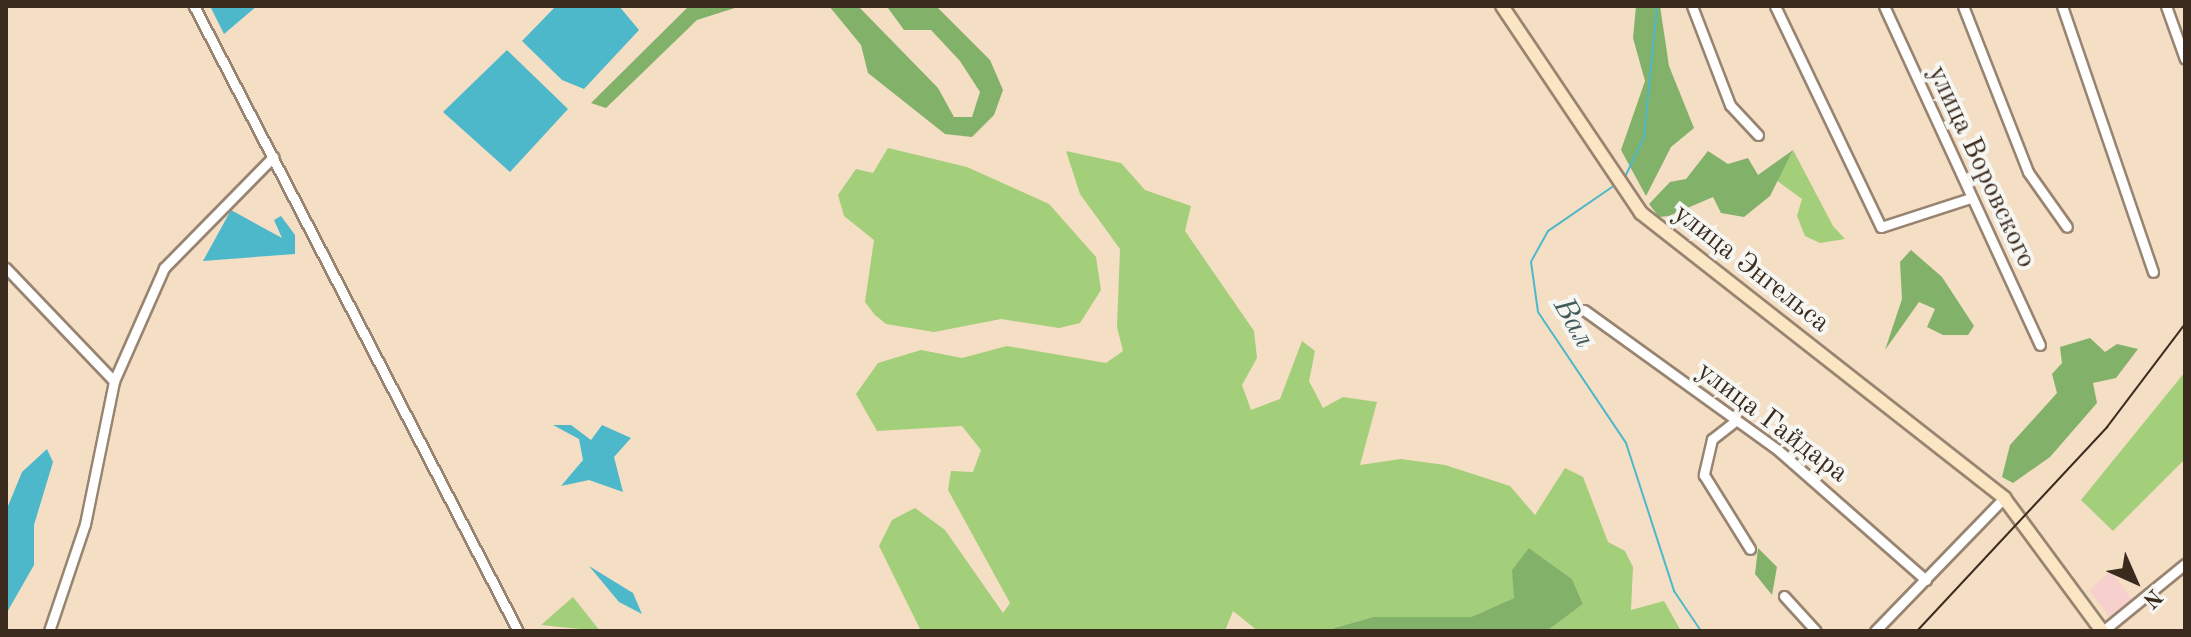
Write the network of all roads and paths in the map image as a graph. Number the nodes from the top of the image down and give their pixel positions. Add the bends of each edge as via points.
1 (194, 6) edge
2 (1502, 6) edge
3 (1692, 6) edge
4 (1775, 6) edge
5 (1884, 6) edge
6 (1963, 6) edge
7 (2062, 6) edge
8 (2166, 6) edge
9 (2185, 59) edge
10 (1758, 135) dead end
11 (273, 157) junction
12 (1970, 198) junction
13 (2067, 227) dead end
14 (6, 268) edge
15 (2153, 272) dead end
16 (1584, 310) dead end
17 (2040, 345) dead end
18 (114, 381) junction
19 (1734, 422) junction
20 (2004, 498) junction
21 (1750, 549) dead end
22 (2185, 564) edge
23 (1926, 580) junction
24 (1784, 596) dead end
25 (49, 631) edge
26 (518, 631) edge
27 (1816, 631) edge
28 (1875, 631) edge
29 (2103, 631) edge

1 - 11 street
2 - 20 street, улица Энгельса via 1623,187 1678,245
3 - 10 street via 1730,105
4 - 12 street via 1881,227
5 - 12 street, улица Воровского
6 - 13 street via 2028,172
7 - 15 street
8 - 9 street
11 - 18 street via 164,268
11 - 26 street
12 - 17 street, улица Воровского
14 - 18 street
16 - 19 street, улица Гайдара
18 - 25 street via 85,524
19 - 21 street via 1712,439 1704,475
19 - 23 street, улица Гайдара via 1778,450
20 - 23 street
20 - 29 street, улица Энгельса
22 - 29 street
23 - 28 street
24 - 27 street

